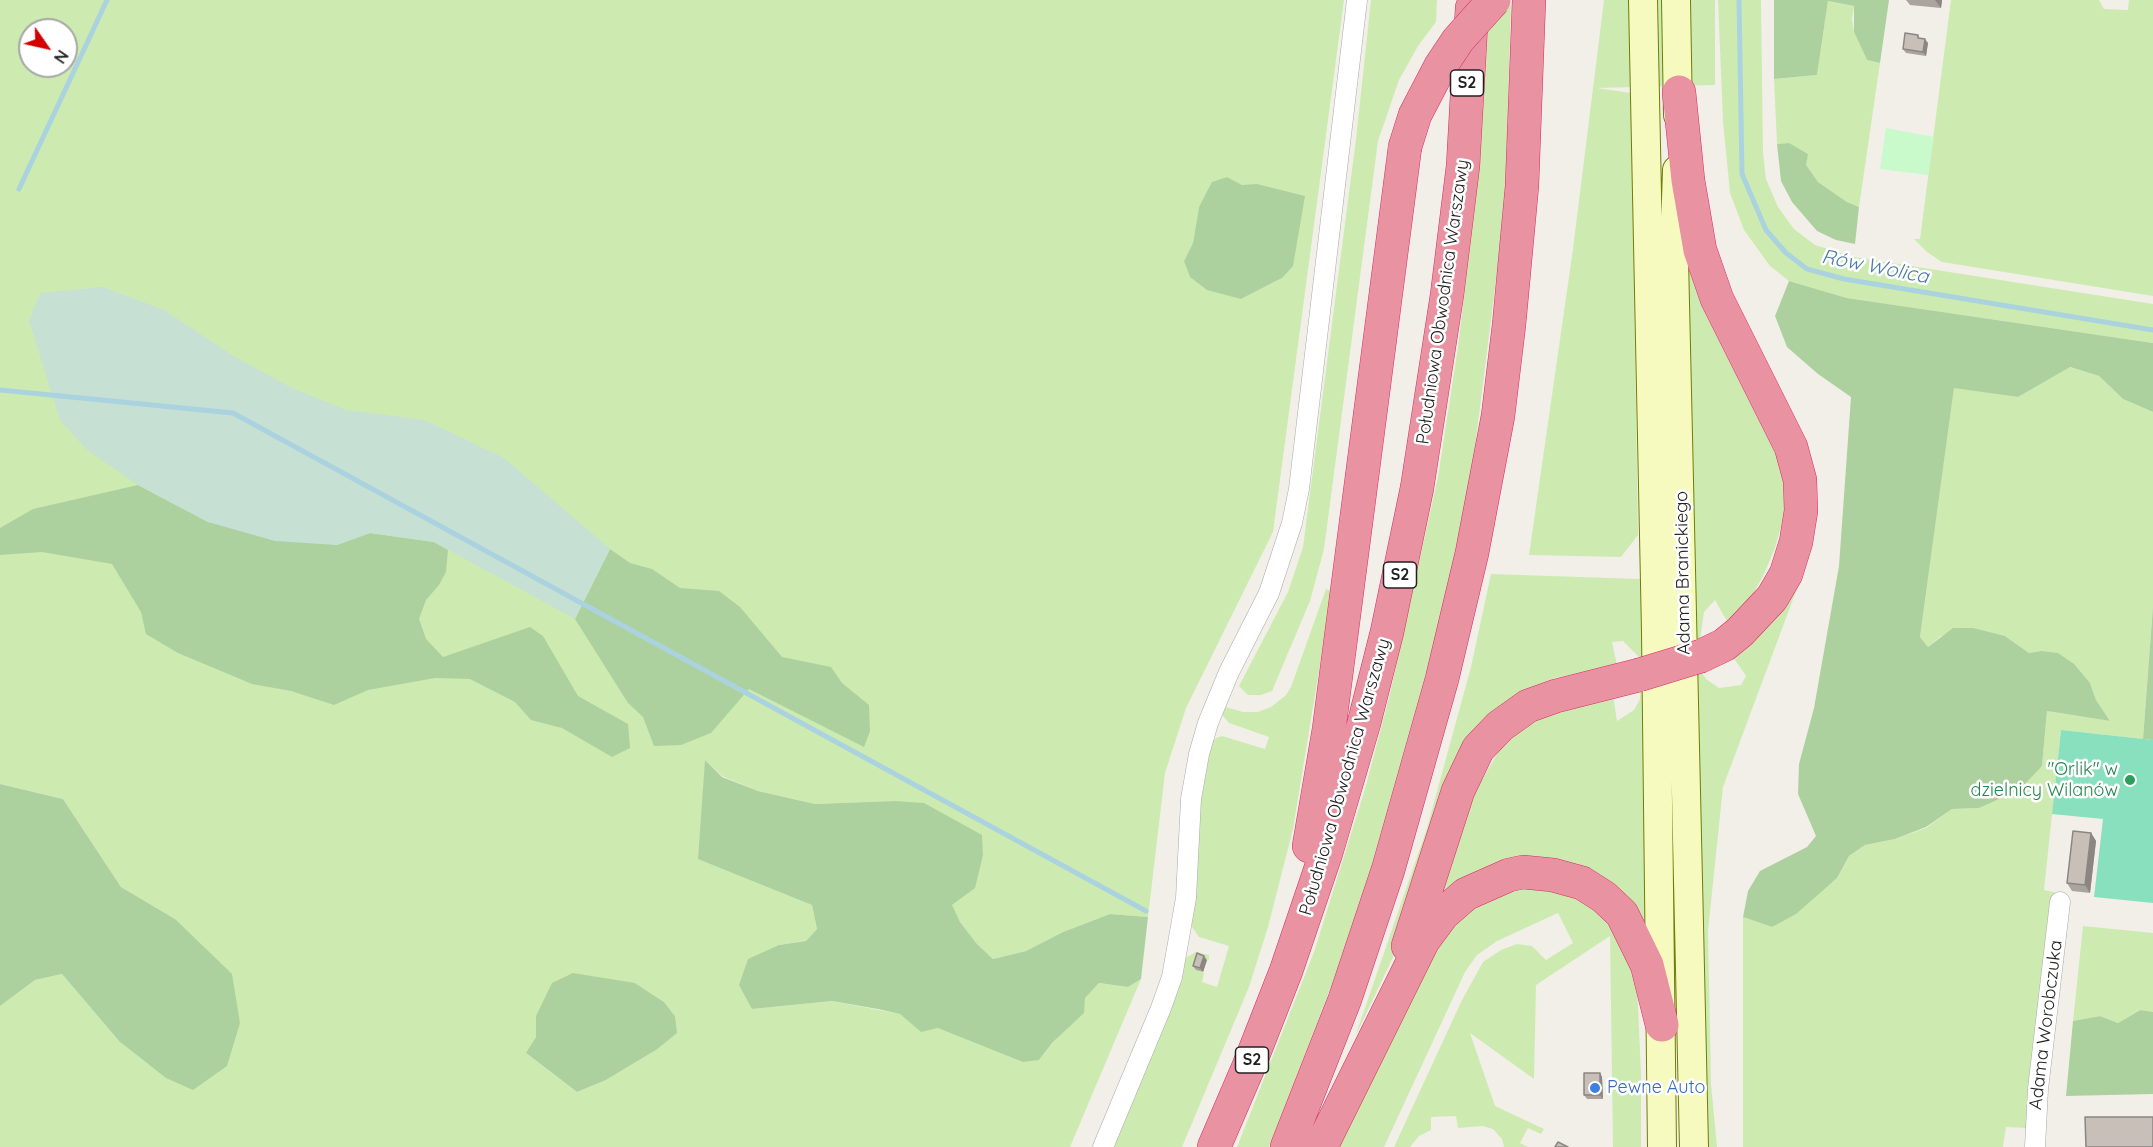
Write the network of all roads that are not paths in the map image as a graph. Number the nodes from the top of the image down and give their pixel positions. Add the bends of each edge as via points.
1 (1357, 0) edge
2 (1472, 0) edge
3 (1494, 0) edge
4 (1529, 0) edge
5 (1642, 0) edge
6 (1676, 0) edge
7 (1679, 92) junction
8 (2060, 902) dead end
9 (1286, 971) junction
10 (1381, 1024) junction
11 (1662, 1026) junction
12 (1103, 1147) edge
13 (1214, 1147) edge
14 (1287, 1147) edge
15 (1321, 1147) edge
16 (1662, 1147) edge
17 (1694, 1147) edge
18 (2035, 1147) edge

1 - 12 street via 1292,523 1269,593 1208,723 1191,799 1186,898 1172,977
2 - 9 highway, Południowa Obwodnica Warszawy / S2 via 1463,166 1433,387 1404,556 1364,723
3 - 9 highway, bridge via 1440,67 1415,115 1406,147 1329,729
4 - 14 highway via 1522,186 1509,325 1498,416 1472,553 1442,679 1385,881 1349,988
5 - 11 main road, Adama Branickiego
6 - 7 main road, Adama Branickiego
7 - 10 highway, bridge via 1700,250 1718,299 1791,447 1800,480 1801,510 1786,574 1772,598 1724,645 1701,656 1528,706 1500,726 1478,749 1458,791
7 - 17 main road, Adama Branickiego via 1674,260
8 - 18 street, Adama Worobczuka via 2037,1089
9 - 13 highway, Południowa Obwodnica Warszawy / S2
10 - 11 highway via 1423,941 1443,914 1466,894 1523,872 1582,883 1622,914 1647,964
10 - 15 highway
11 - 16 main road, Adama Branickiego

